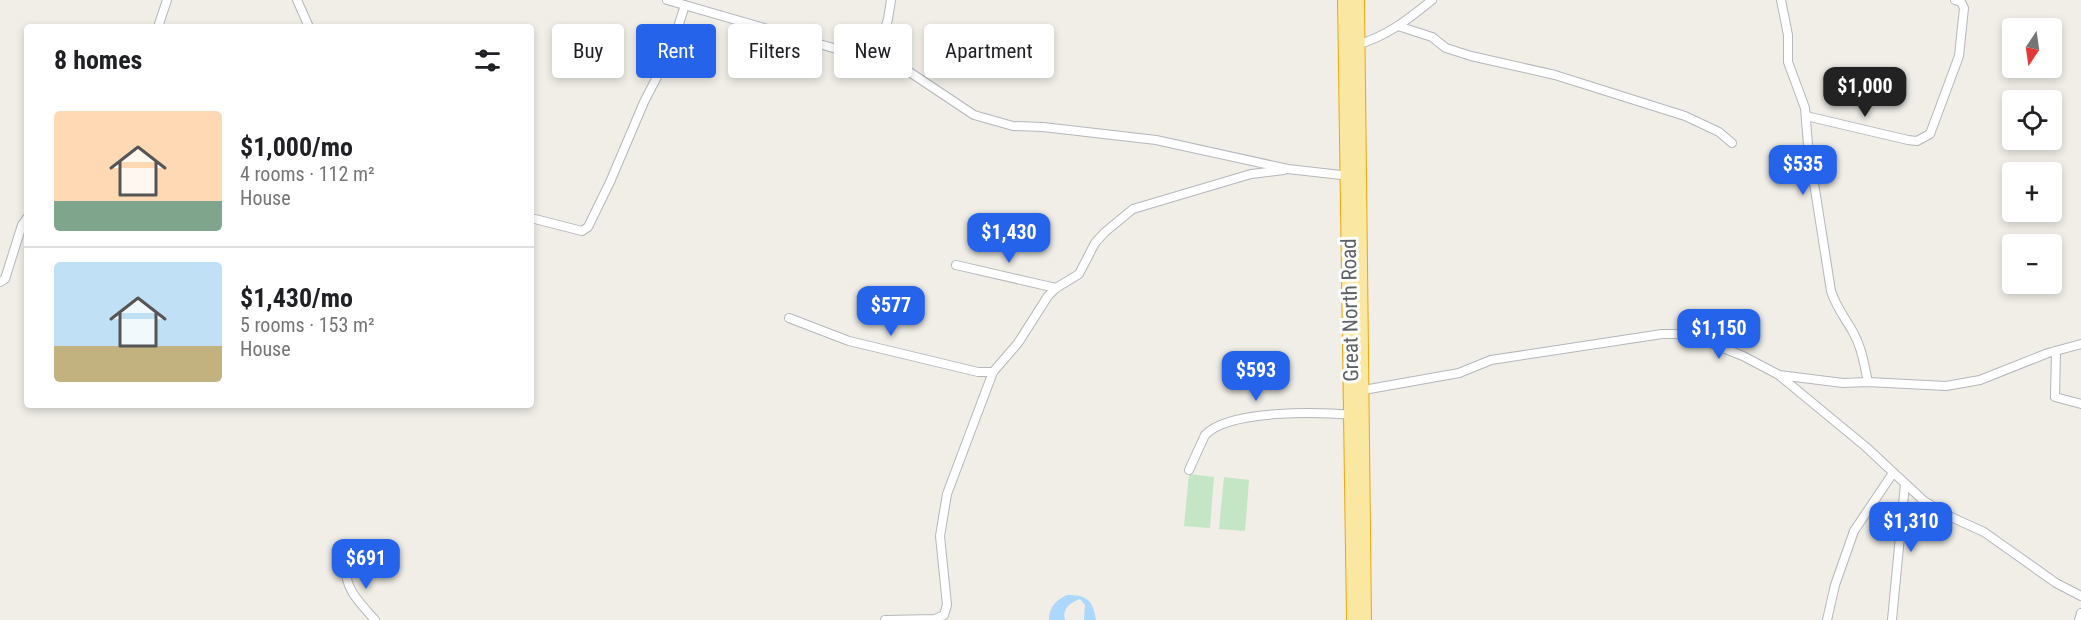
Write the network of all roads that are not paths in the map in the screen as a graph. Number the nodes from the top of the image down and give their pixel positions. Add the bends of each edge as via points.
1 (167, 0) edge
2 (297, 0) edge
3 (891, 0) edge
4 (1345, 0) edge
5 (1357, 0) edge
6 (1432, 0) edge
7 (1781, 0) edge
8 (1955, 0) edge
9 (670, 1) edge
10 (685, 5) junction
11 (159, 24) edge
12 (308, 24) edge
13 (886, 24) edge
14 (1398, 26) junction
15 (1352, 46) junction
16 (834, 47) edge
17 (912, 74) edge
18 (1806, 116) junction
19 (1732, 143) dead end
20 (1288, 169) junction
21 (1353, 177) junction
22 (534, 219) edge
23 (24, 222) edge
24 (956, 266) dead end
25 (0, 282) edge
26 (1056, 288) junction
27 (789, 318) dead end
28 (2081, 344) edge
29 (2056, 351) junction
30 (993, 372) junction
31 (1779, 375) junction
32 (1868, 382) junction
33 (1356, 391) junction
34 (2081, 404) edge
35 (1357, 415) junction
36 (1190, 470) dead end
37 (1893, 473) junction
38 (1905, 484) junction
39 (346, 563) dead end
40 (2080, 594) edge
41 (2081, 613) edge
42 (375, 620) edge
43 (885, 620) edge
44 (1354, 620) edge
45 (1364, 620) edge
46 (1827, 620) edge
47 (1892, 620) edge
48 (2079, 620) edge

1 - 11 street
2 - 12 street
3 - 13 street
4 - 15 highway, Great North Road
5 - 15 highway, Great North Road
6 - 14 street
7 - 18 street via 1788,35 1788,62
8 - 18 street via 1964,8 1960,48 1930,134 1917,141 1908,140
9 - 10 street
10 - 16 street
10 - 22 street via 670,52 588,227 582,231
14 - 15 street
14 - 19 street via 1471,56 1555,75 1685,116 1719,132
15 - 21 highway, Great North Road
17 - 20 street via 959,106 989,120 1013,126 1156,140
18 - 32 street via 1831,291 1862,353
20 - 21 street
20 - 26 street via 1251,174 1133,209 1095,243 1079,274
21 - 33 highway, Great North Road
23 - 25 street via 5,279
24 - 26 street
26 - 30 street
27 - 30 street via 849,341 978,372
28 - 29 street
29 - 32 street via 1964,384
29 - 34 street via 2055,397
30 - 43 street via 948,494 940,536 947,605 944,615
31 - 32 street
31 - 33 street via 1720,346 1662,334 1491,360 1459,373
31 - 37 street
33 - 35 highway, Great North Road
35 - 36 street via 1269,414 1222,425 1205,435
35 - 44 highway, Great North Road
35 - 45 highway, Great North Road
37 - 38 street
37 - 46 street via 1854,531
38 - 40 street via 1936,509 1984,532 2056,583
38 - 47 street
39 - 42 street via 345,573 353,594
41 - 48 street

